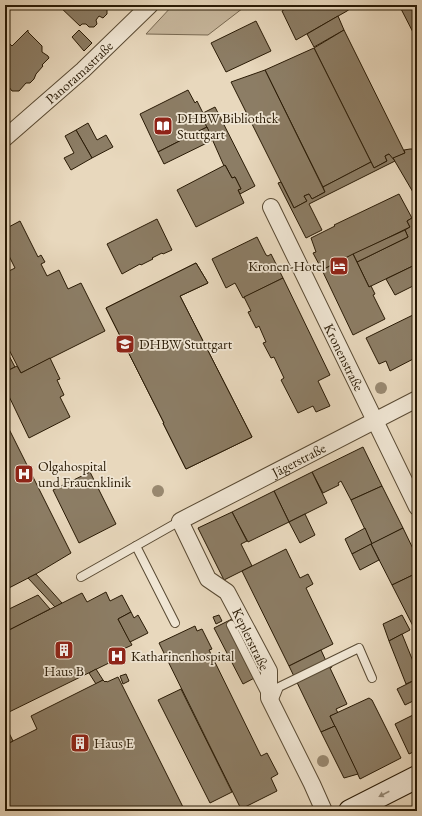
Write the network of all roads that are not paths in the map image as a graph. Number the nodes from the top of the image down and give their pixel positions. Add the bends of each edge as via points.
1 (150, 5) edge
2 (5, 138) edge
3 (271, 207) dead end
4 (417, 399) edge
5 (374, 420) junction
6 (417, 507) edge
7 (180, 521) junction
8 (136, 546) junction
9 (81, 577) dead end
10 (175, 623) dead end
11 (231, 625) dead end
12 (372, 678) dead end
13 (270, 702) junction
14 (417, 778) edge
15 (324, 811) edge
16 (350, 811) edge

1 - 2 street, Panoramastraße via 83,70
3 - 5 street, Kronenstraße
4 - 5 street, Jägerstraße
5 - 6 street, Kronenstraße
5 - 7 street, Jägerstraße
7 - 8 lane
7 - 13 street, Keplerstraße via 208,579 227,592 269,671
8 - 9 lane
8 - 10 lane
11 - 13 lane
12 - 13 lane via 359,648 279,687
13 - 15 street, Keplerstraße
14 -> 16 main road

